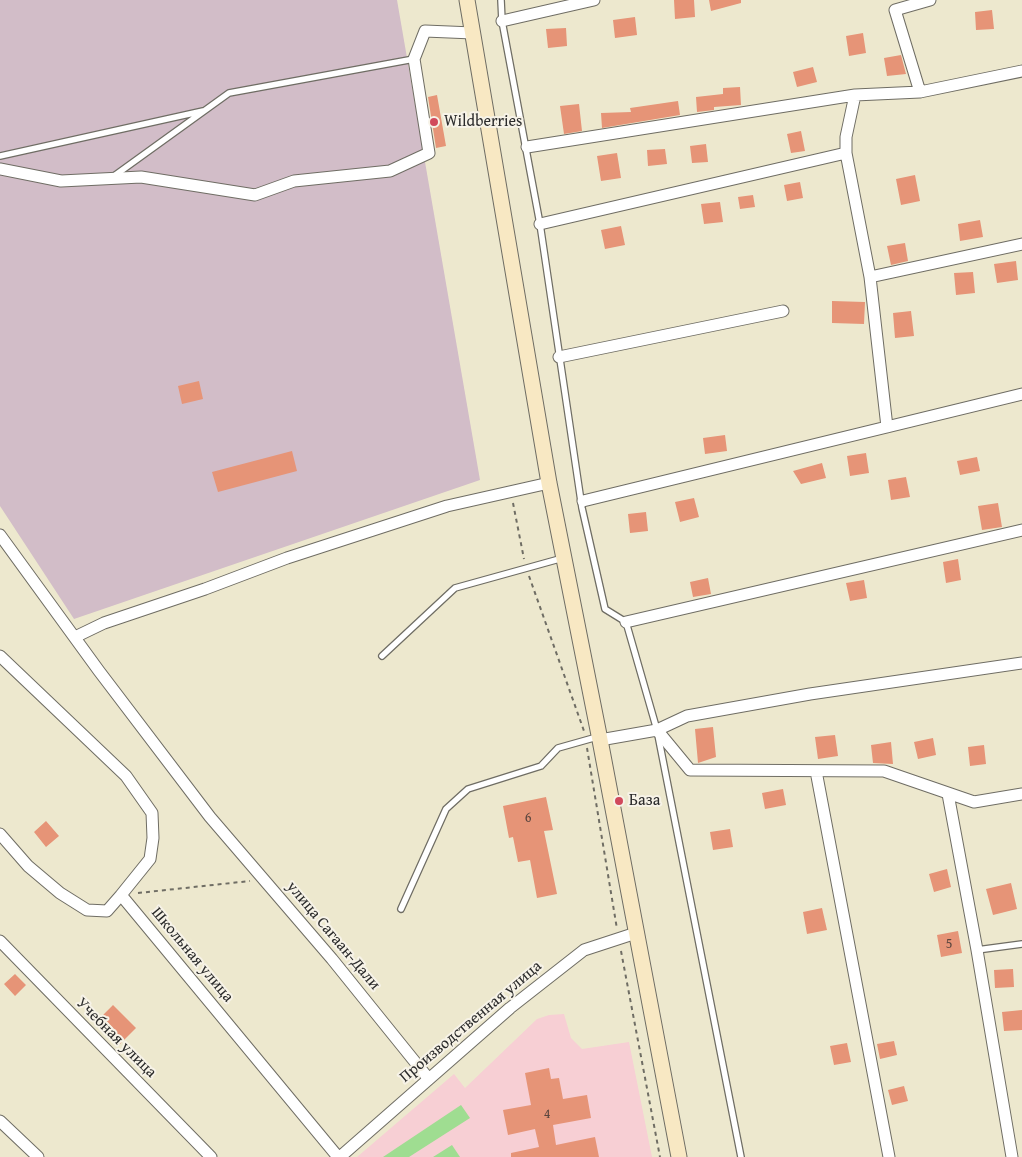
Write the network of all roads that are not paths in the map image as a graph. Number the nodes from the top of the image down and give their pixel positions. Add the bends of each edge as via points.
1 (467, 0) edge
2 (502, 0) edge
3 (594, 0) edge
4 (930, 0) edge
5 (502, 21) junction
6 (473, 33) junction
7 (414, 59) junction
8 (1022, 71) edge
9 (920, 92) junction
10 (855, 95) junction
11 (205, 110) junction
12 (527, 146) junction
13 (846, 153) junction
14 (0, 156) edge
15 (0, 169) edge
16 (110, 179) junction
17 (540, 224) junction
18 (1022, 244) edge
19 (870, 277) junction
20 (783, 311) dead end
21 (559, 357) junction
22 (1022, 394) edge
23 (887, 427) junction
24 (548, 483) junction
25 (583, 501) junction
26 (1022, 530) edge
27 (0, 535) edge
28 (563, 558) junction
29 (626, 622) junction
30 (76, 637) junction
31 (0, 656) edge
32 (382, 656) dead end
33 (1022, 662) edge
34 (657, 730) junction
35 (595, 739) junction
36 (816, 770) junction
37 (948, 794) junction
38 (1022, 794) edge
39 (0, 834) edge
40 (121, 895) junction
41 (400, 909) dead end
42 (636, 933) junction
43 (0, 941) edge
44 (1022, 944) edge
45 (977, 950) junction
46 (428, 1078) junction
47 (0, 1121) edge
48 (38, 1157) edge
49 (211, 1157) edge
50 (339, 1157) edge
51 (679, 1157) edge
52 (742, 1157) edge
53 (889, 1157) edge
54 (1012, 1157) edge

1 - 6 main road
2 - 5 lane
3 - 5 street
4 - 9 street via 895,10
5 - 12 lane
6 - 7 street via 425,31
6 - 24 main road
7 - 11 lane via 229,93
7 - 16 street via 429,153 390,171 294,181 255,195 141,177
8 - 9 street
9 - 10 street
10 - 12 street
10 - 13 street
11 - 14 lane
11 - 16 lane
12 - 17 lane
13 - 17 street
13 - 19 street
15 - 16 street via 61,181
17 - 21 lane
18 - 19 street
19 - 23 street
20 - 21 street
21 - 25 lane
22 - 23 street
23 - 25 street
24 - 28 main road
24 - 30 street via 447,506 287,558 104,623
25 - 29 lane via 605,609
26 - 29 street
27 - 30 street, улица Сагаан-Дали
28 - 32 lane via 455,588
28 - 35 main road
29 - 34 lane
30 - 46 street, улица Сагаан-Дали via 210,817
31 - 40 street via 126,776 152,814 150,860
33 - 34 street via 688,716
34 - 35 street
34 - 36 street via 690,770
34 - 52 lane
35 - 41 lane via 558,748 541,766 468,788 446,809
35 - 42 main road
36 - 37 street via 884,771
36 - 53 street
37 - 38 street via 974,802
37 - 45 street
39 - 40 street via 28,866 60,893 87,910 107,910
40 - 50 street, Школьная улица
42 - 46 street, Производственная улица via 584,950
42 - 51 main road
43 - 49 street, Учебная улица
44 - 45 lane
45 - 54 street
46 - 50 street, Производственная улица
47 - 48 street

